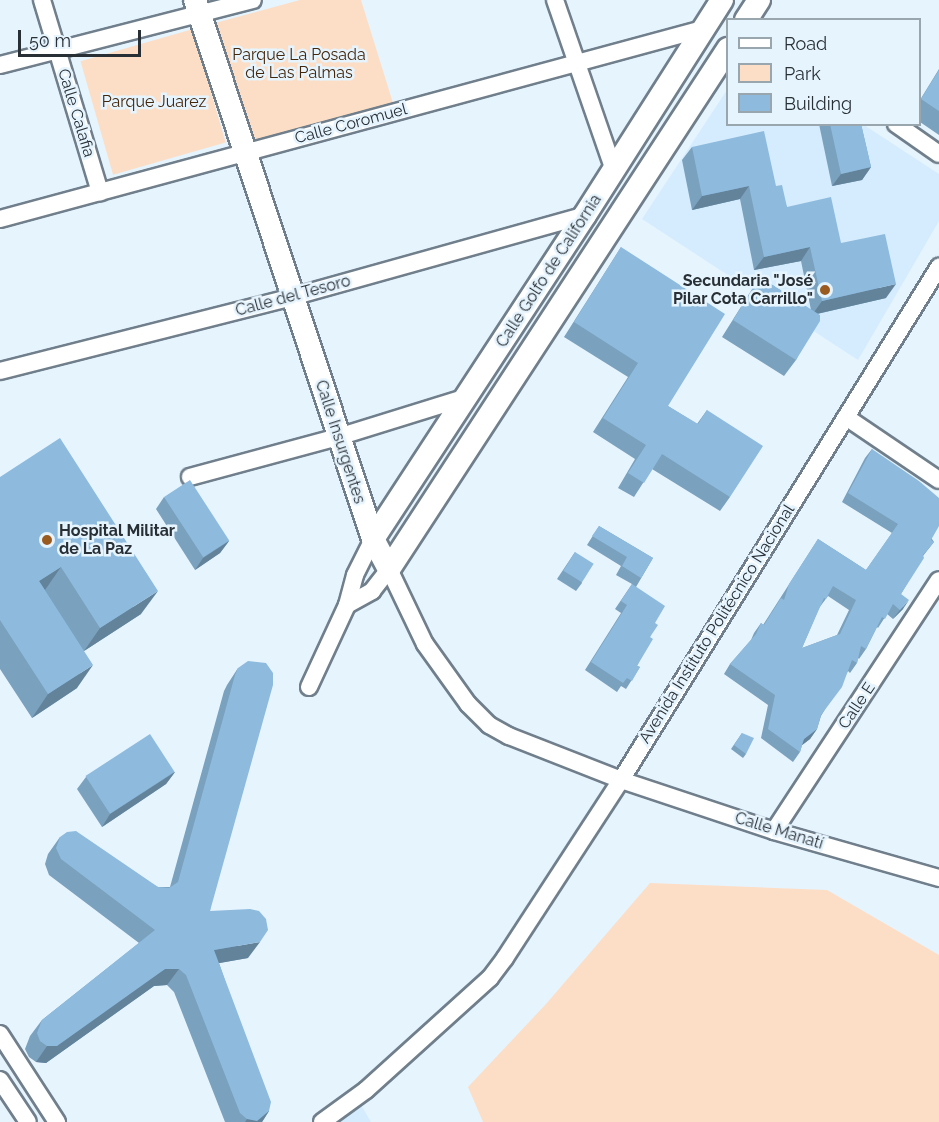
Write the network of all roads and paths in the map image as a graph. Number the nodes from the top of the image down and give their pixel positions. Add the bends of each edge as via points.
1 (42, 0) edge
2 (253, 0) edge
3 (555, 0) edge
4 (722, 0) edge
5 (759, 0) edge
6 (198, 7) edge
7 (747, 18) edge
8 (726, 24) edge
9 (702, 29) junction
10 (57, 50) junction
11 (726, 52) edge
12 (579, 62) junction
13 (0, 65) edge
14 (899, 126) edge
15 (246, 153) junction
16 (939, 154) edge
17 (614, 170) junction
18 (100, 192) junction
19 (585, 214) junction
20 (0, 219) edge
21 (611, 231) junction
22 (939, 267) edge
23 (292, 297) junction
24 (0, 371) edge
25 (467, 397) junction
26 (846, 417) junction
27 (338, 437) junction
28 (190, 477) dead end
29 (939, 480) edge
30 (373, 539) junction
31 (389, 569) junction
32 (939, 580) edge
33 (346, 605) junction
34 (309, 687) dead end
35 (621, 780) junction
36 (774, 831) junction
37 (939, 878) edge
38 (0, 1034) edge
39 (0, 1080) edge
40 (28, 1122) edge
41 (57, 1122) edge
42 (322, 1122) edge

1 - 10 street, Calle Calafia
2 - 6 street
3 - 12 street
4 - 9 street, Calle Golfo de California
5 - 7 street
6 - 10 street
6 - 15 street, Calle Insurgentes
8 - 9 street
9 - 12 street, Calle Coromuel
9 - 17 street, Calle Golfo de California
10 - 13 street
10 - 18 street, Calle Calafia
11 - 21 street, Calle Golfo de California
12 - 15 street, Calle Coromuel
12 - 17 street
14 - 16 street
15 - 18 street, Calle Coromuel
15 - 23 street, Calle Insurgentes
17 - 19 street, Calle Golfo de California
18 - 20 street, Calle Coromuel
19 - 21 street
19 - 23 street, Calle del Tesoro
19 - 25 street, Calle Golfo de California
21 - 31 street, Calle Golfo de California
22 - 26 street, Avenida Instituto Politécnico Nacional
23 - 24 street, Calle del Tesoro
23 - 27 street, Calle Insurgentes
25 - 27 street
25 - 30 street, Calle Golfo de California
26 - 29 street
26 - 35 street, Avenida Instituto Politécnico Nacional
27 - 28 street
27 - 30 street, Calle Insurgentes
30 - 31 street, Calle Insurgentes
30 - 33 street via 355,575
31 - 33 street via 372,591
31 - 35 street, Calle Insurgentes via 425,644 468,704 489,725
32 - 36 street, Calle E
33 - 34 street
35 - 36 street, Calle Manatí
35 - 42 street, Avenida Instituto Politécnico Nacional via 490,978 366,1089
36 - 37 street, Calle Manatí
38 - 41 street
39 - 40 street

